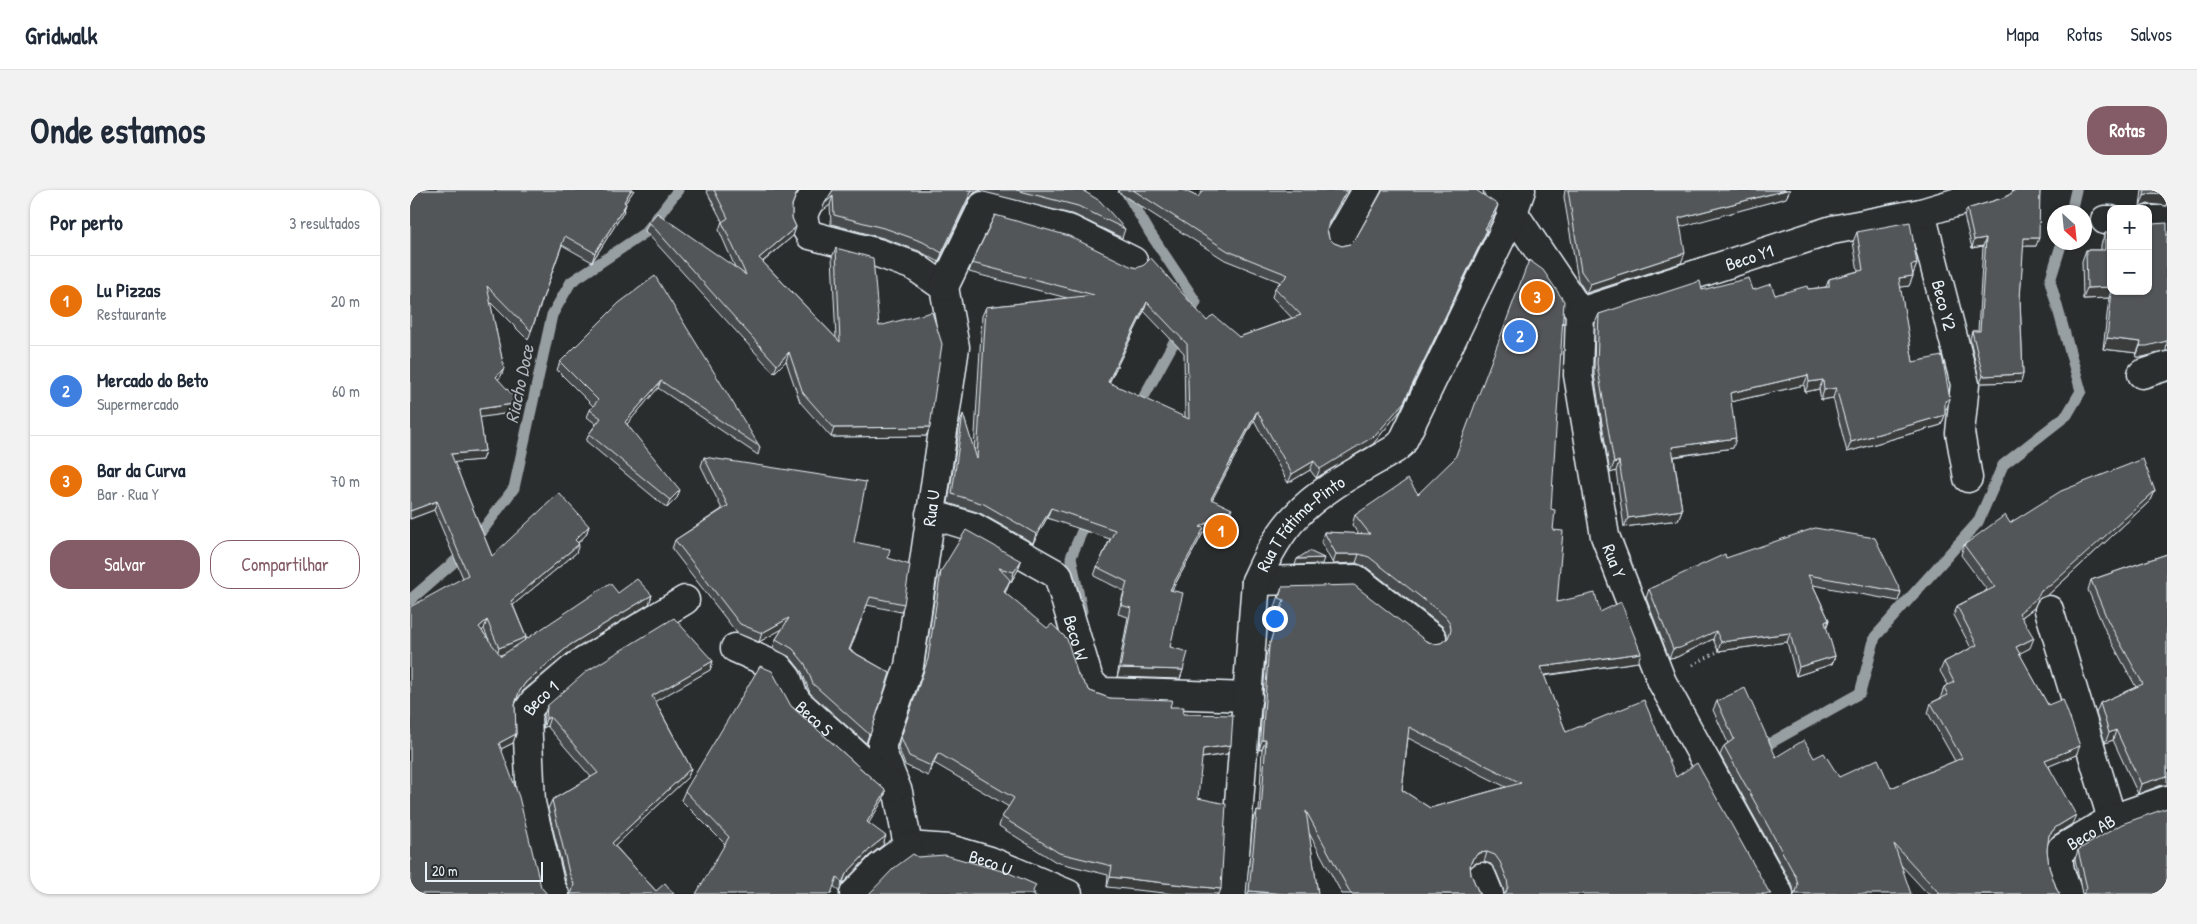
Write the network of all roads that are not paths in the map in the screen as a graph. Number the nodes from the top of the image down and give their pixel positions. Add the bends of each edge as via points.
1 (818, 190) edge
2 (1367, 190) edge
3 (1498, 190) edge
4 (1998, 190) edge
5 (1517, 202) edge
6 (1920, 213) junction
7 (2152, 220) edge
8 (2167, 220) edge
9 (1339, 239) dead end
10 (1133, 261) dead end
11 (944, 287) junction
12 (1580, 312) junction
13 (1968, 478) dead end
14 (930, 514) junction
15 (1256, 582) junction
16 (684, 600) dead end
17 (2048, 610) dead end
18 (1432, 638) dead end
19 (735, 648) dead end
20 (1248, 697) junction
21 (898, 792) junction
22 (2167, 800) edge
23 (2112, 819) junction
24 (908, 846) junction
25 (555, 894) edge
26 (854, 894) edge
27 (1068, 894) edge
28 (1232, 894) edge
29 (1779, 894) edge
30 (2068, 894) edge

1 - 11 street via 803,212 803,222 810,235 914,266
2 - 9 street
3 - 5 street
4 - 6 street
5 - 12 street
5 - 15 street, Rua T Fátima-Pinto via 1402,443 1324,492 1296,516 1267,556
6 - 12 street, Beco Y1 via 1832,230
6 - 13 street, Beco Y2 via 1965,384 1960,433
7 - 8 street
10 - 11 street via 1071,230 982,206
11 - 14 street, Rua U via 955,347
12 - 29 street, Rua Y via 1578,375 1605,536 1662,682
14 - 20 street, Beco W via 973,527 1058,576 1089,680 1098,690
14 - 21 street, Rua U via 909,666 882,744 882,752
15 - 18 street via 1356,579
15 - 20 street, Rua T Fátima-Pinto
16 - 25 street, Beco 1 via 576,667 529,710 531,803
17 - 23 street
19 - 21 street, Beco S via 778,667 798,703
20 - 28 street, Rua T Fátima-Pinto
21 - 24 street, Rua U
22 - 23 street, Beco AB
23 - 30 street, Beco AB via 2060,850 2058,865
24 - 26 street via 880,867
24 - 27 street, Beco U via 950,849 990,861

